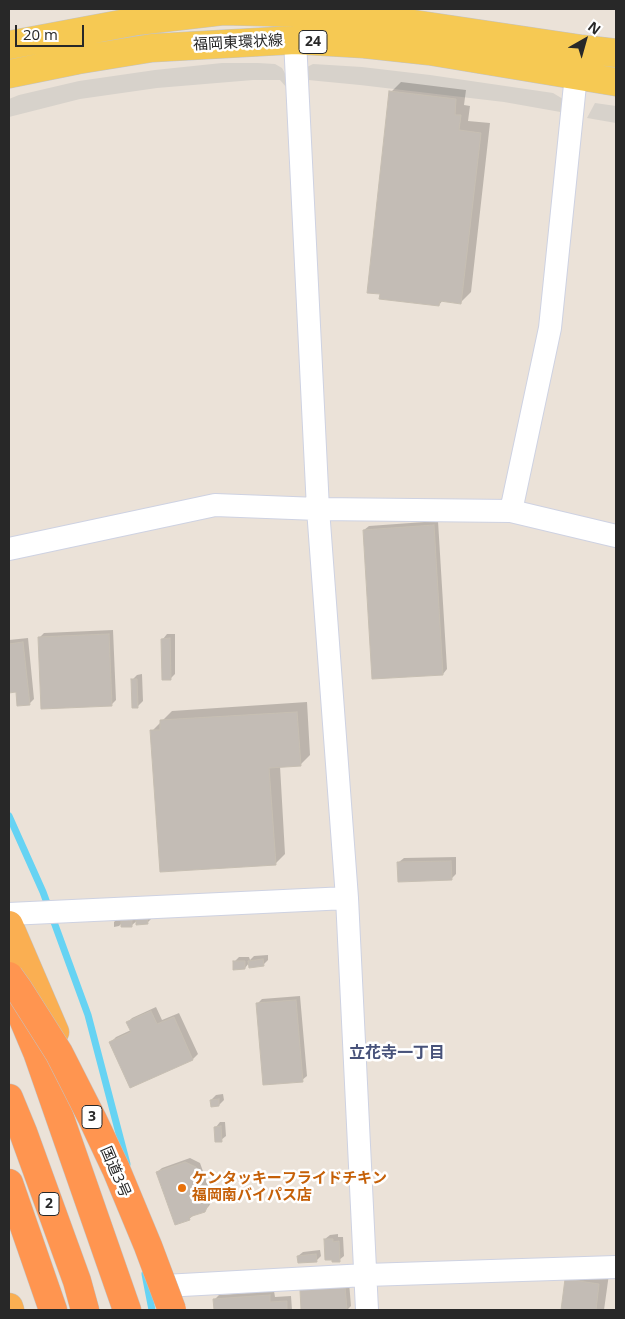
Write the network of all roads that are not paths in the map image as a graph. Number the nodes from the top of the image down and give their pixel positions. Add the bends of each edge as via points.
1 (295, 40) junction
2 (9, 45) edge
3 (616, 53) edge
4 (9, 74) edge
5 (576, 76) junction
6 (616, 82) edge
7 (318, 510) junction
8 (511, 511) junction
9 (616, 536) edge
10 (9, 549) edge
11 (347, 898) junction
12 (9, 914) edge
13 (9, 925) edge
14 (9, 976) edge
15 (9, 984) edge
16 (9, 1098) edge
17 (9, 1183) edge
18 (616, 1266) edge
19 (366, 1275) junction
20 (168, 1298) edge
21 (9, 1307) edge
22 (10, 1310) edge
23 (53, 1310) edge
24 (85, 1310) edge
25 (128, 1310) edge
26 (367, 1310) edge

1 - 4 main road, 福岡東環状線 / 24 via 152,48
1 - 5 main road, 福岡東環状線 / 24 via 429,51
1 - 7 street
2 - 3 main road, 福岡東環状線 / 24 via 137,21 223,11 367,16
5 - 6 main road, 福岡東環状線 / 24
5 - 8 street via 550,328
7 - 8 street
7 - 10 street via 215,505
7 - 11 street
8 - 9 street
11 - 12 street
11 - 19 street
13 - 20 highway, 国道3号 / 3
14 - 20 highway, bridge via 59,1053 92,1118
15 - 25 highway via 37,1052
16 - 24 highway, 2
17 - 23 highway, 2
18 - 19 street
19 - 20 street
19 - 26 street
21 - 22 highway

